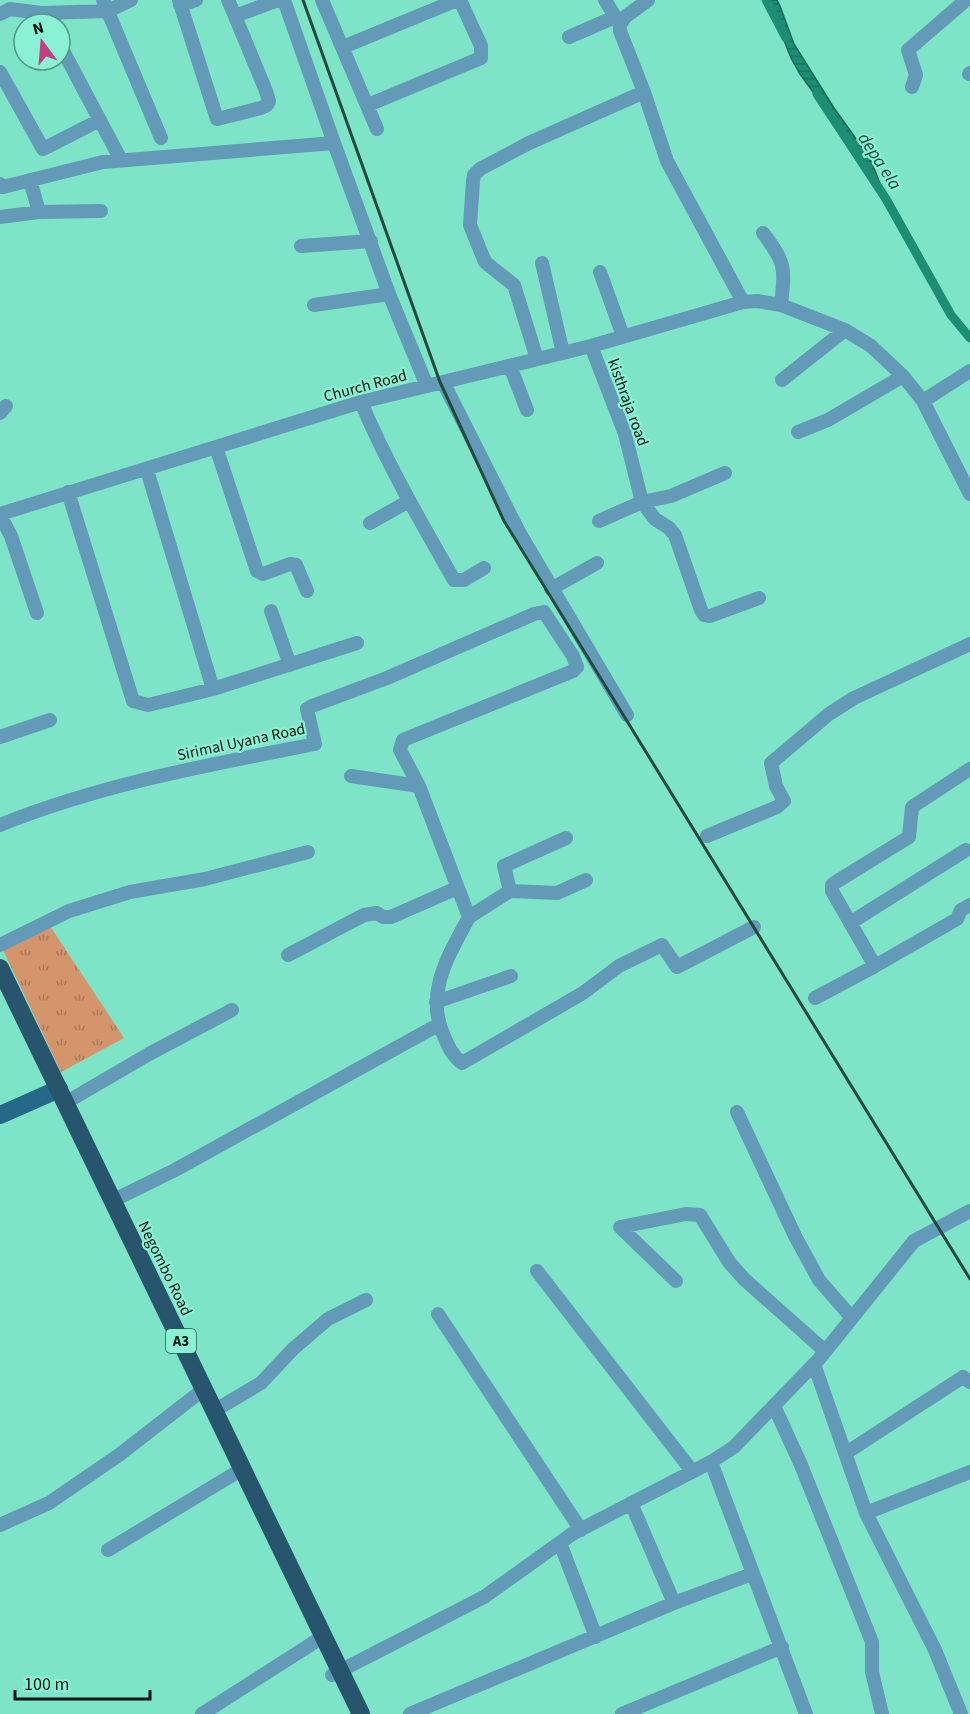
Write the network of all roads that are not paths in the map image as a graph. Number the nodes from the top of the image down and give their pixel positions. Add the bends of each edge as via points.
1 (131, 0) edge
2 (196, 0) edge
3 (228, 0) edge
4 (278, 0) edge
5 (284, 0) edge
6 (322, 0) edge
7 (459, 0) edge
8 (606, 0) edge
9 (648, 0) edge
10 (966, 0) edge
11 (179, 2) edge
12 (105, 5) edge
13 (22, 12) edge
14 (72, 12) edge
15 (0, 14) edge
16 (235, 16) junction
17 (617, 21) junction
18 (569, 37) dead end
19 (343, 46) junction
20 (72, 68) edge
21 (0, 72) edge
22 (912, 87) dead end
23 (644, 92) junction
24 (368, 105) junction
25 (100, 120) junction
26 (377, 129) dead end
27 (161, 138) dead end
28 (334, 143) junction
29 (121, 160) junction
30 (30, 180) junction
31 (0, 184) edge
32 (101, 211) dead end
33 (39, 212) junction
34 (0, 217) edge
35 (763, 233) dead end
36 (371, 241) junction
37 (301, 246) dead end
38 (542, 263) dead end
39 (600, 272) dead end
40 (389, 294) junction
41 (742, 302) junction
42 (314, 305) dead end
43 (781, 305) junction
44 (844, 330) junction
45 (623, 336) junction
46 (591, 346) junction
47 (563, 353) junction
48 (537, 359) junction
49 (510, 366) junction
50 (970, 371) edge
51 (903, 376) junction
52 (782, 380) dead end
53 (443, 382) junction
54 (427, 386) junction
55 (923, 401) junction
56 (361, 402) junction
57 (527, 410) dead end
58 (798, 432) dead end
59 (216, 447) junction
60 (147, 470) junction
61 (725, 473) dead end
62 (68, 492) junction
63 (970, 494) edge
64 (409, 501) junction
65 (642, 502) junction
66 (0, 515) edge
67 (599, 521) dead end
68 (370, 523) dead end
69 (597, 563) dead end
70 (484, 568) dead end
71 (551, 589) junction
72 (307, 591) dead end
73 (759, 598) dead end
74 (272, 611) dead end
75 (37, 613) dead end
76 (357, 644) dead end
77 (968, 645) edge
78 (290, 665) junction
79 (213, 689) junction
80 (627, 715) dead end
81 (50, 720) dead end
82 (0, 737) edge
83 (970, 769) edge
84 (351, 776) dead end
85 (419, 786) junction
86 (0, 825) edge
87 (707, 836) dead end
88 (566, 838) dead end
89 (969, 851) edge
90 (308, 852) dead end
91 (586, 880) dead end
92 (457, 888) junction
93 (510, 891) junction
94 (970, 904) edge
95 (469, 917) junction
96 (850, 923) junction
97 (754, 927) dead end
98 (0, 945) edge
99 (288, 955) dead end
100 (875, 966) junction
101 (0, 968) edge
102 (511, 976) dead end
103 (0, 993) edge
104 (815, 998) dead end
105 (436, 1002) junction
106 (232, 1010) dead end
107 (438, 1025) junction
108 (57, 1095) junction
109 (737, 1112) dead end
110 (0, 1115) edge
111 (112, 1201) junction
112 (970, 1210) edge
113 (537, 1271) dead end
114 (676, 1281) dead end
115 (366, 1300) dead end
116 (438, 1314) dead end
117 (852, 1318) junction
118 (825, 1351) junction
119 (814, 1364) junction
120 (970, 1382) edge
121 (200, 1392) junction
122 (774, 1406) junction
123 (214, 1410) junction
124 (846, 1453) junction
125 (711, 1462) junction
126 (692, 1471) junction
127 (970, 1472) edge
128 (234, 1474) junction
129 (632, 1503) junction
130 (866, 1513) junction
131 (0, 1525) edge
132 (581, 1530) junction
133 (560, 1543) junction
134 (108, 1550) dead end
135 (752, 1574) junction
136 (674, 1603) junction
137 (596, 1637) junction
138 (319, 1638) junction
139 (782, 1647) junction
140 (337, 1673) junction
141 (202, 1714) edge
142 (351, 1714) edge
143 (362, 1714) edge
144 (410, 1714) edge
145 (622, 1714) edge
146 (806, 1714) edge
147 (882, 1714) edge
148 (961, 1714) edge

1 - 12 street
2 - 11 street
3 - 16 street
4 - 16 street
5 - 28 street
6 - 19 street
7 - 19 street
7 - 24 street via 481,46 481,57
8 - 17 street
9 - 17 street
10 - 22 street via 908,50 916,75
11 - 16 street via 217,119 261,108 268,101
12 - 14 street
12 - 27 street
13 - 15 street via 10,9
17 - 18 street
17 - 23 street
19 - 24 street
20 - 25 street
21 - 25 street via 43,149
23 - 41 street via 667,161
23 - 48 street via 529,143 480,168 474,175 470,225 485,262 514,285
24 - 26 street
25 - 29 street
28 - 29 street
28 - 36 street
29 - 30 street
30 - 31 street via 3,187
30 - 33 street
32 - 33 street
33 - 34 street
35 - 43 street via 777,250 783,267
36 - 37 street
36 - 40 street
38 - 47 street
39 - 45 street
40 - 42 street
40 - 54 street
41 - 43 street, Church Road
41 - 45 street, Church Road
43 - 44 street, Church Road
44 - 51 street, Church Road via 871,346
44 - 52 street
45 - 46 street, Church Road
46 - 47 street, Church Road
46 - 65 street, kisthraja road via 625,434
47 - 48 street, Church Road
48 - 49 street, Church Road
49 - 53 street, Church Road
49 - 57 street
50 - 55 street
51 - 55 street, Church Road
51 - 58 street via 828,420
53 - 54 street, Church Road
53 - 71 street
54 - 56 street, Church Road
55 - 63 street, Church Road
56 - 59 street, Church Road
56 - 64 street
59 - 60 street, Church Road
59 - 72 street via 257,571 263,574 296,565
60 - 62 street, Church Road
60 - 79 street
61 - 65 street via 670,496
62 - 66 street, Church Road
62 - 79 street via 133,701 148,705
64 - 68 street
64 - 70 street via 454,580 464,580
65 - 67 street
65 - 73 street via 675,535 705,615
66 - 75 street
69 - 71 street
71 - 80 street
74 - 78 street
76 - 78 street
77 - 87 street via 854,698 830,714 771,763 784,801
78 - 79 street
81 - 82 street
83 - 96 street via 912,807 909,837 832,885
84 - 85 street
85 - 86 street, Sirimal Uyana Road via 399,750 403,740 577,667 544,612 312,706 307,709 315,744 175,771 102,790
85 - 92 street
88 - 93 street via 504,866
89 - 96 street
90 - 98 street via 205,879 130,892 69,911
91 - 93 street via 557,893
92 - 95 street
92 - 99 street via 392,917 364,915
93 - 95 street
94 - 100 street via 957,919
95 - 105 street via 449,956
96 - 100 street
97 - 107 street via 677,967 663,945 646,952 462,1063 452,1055
100 - 104 street
101 - 108 highway, Negombo Road / A3
102 - 105 street
103 - 108 highway, Negombo Road / A3
105 - 107 street
106 - 108 street via 149,1054
107 - 111 street
108 - 110 main road
108 - 111 highway, Negombo Road / A3
108 - 121 highway, Negombo Road / A3
109 - 117 street via 819,1280
111 - 121 highway, Negombo Road / A3
112 - 117 street via 914,1241
113 - 126 street
114 - 118 street via 620,1227 686,1214 700,1215 744,1280
115 - 123 street via 328,1319 261,1383
116 - 132 street
117 - 118 street
118 - 119 street
119 - 122 street
119 - 124 street
120 - 124 street via 963,1377
121 - 123 highway, Negombo Road / A3
121 - 128 highway, Negombo Road / A3
121 - 131 street via 119,1455 48,1503
122 - 125 street via 734,1447
122 - 147 street via 872,1642 872,1672
123 - 138 highway, Negombo Road / A3
124 - 130 street
125 - 126 street
125 - 135 street
126 - 129 street
127 - 130 street
128 - 134 street
128 - 138 highway, Negombo Road / A3
129 - 132 street
129 - 136 street
130 - 148 street via 935,1650
132 - 133 street
133 - 137 street
133 - 140 street via 484,1597
135 - 136 street
135 - 139 street
136 - 137 street
137 - 144 street
138 - 140 highway, Negombo Road / A3
138 - 141 street
139 - 145 street
139 - 146 street
140 - 142 highway, Negombo Road / A3
140 - 143 highway, Negombo Road / A3

